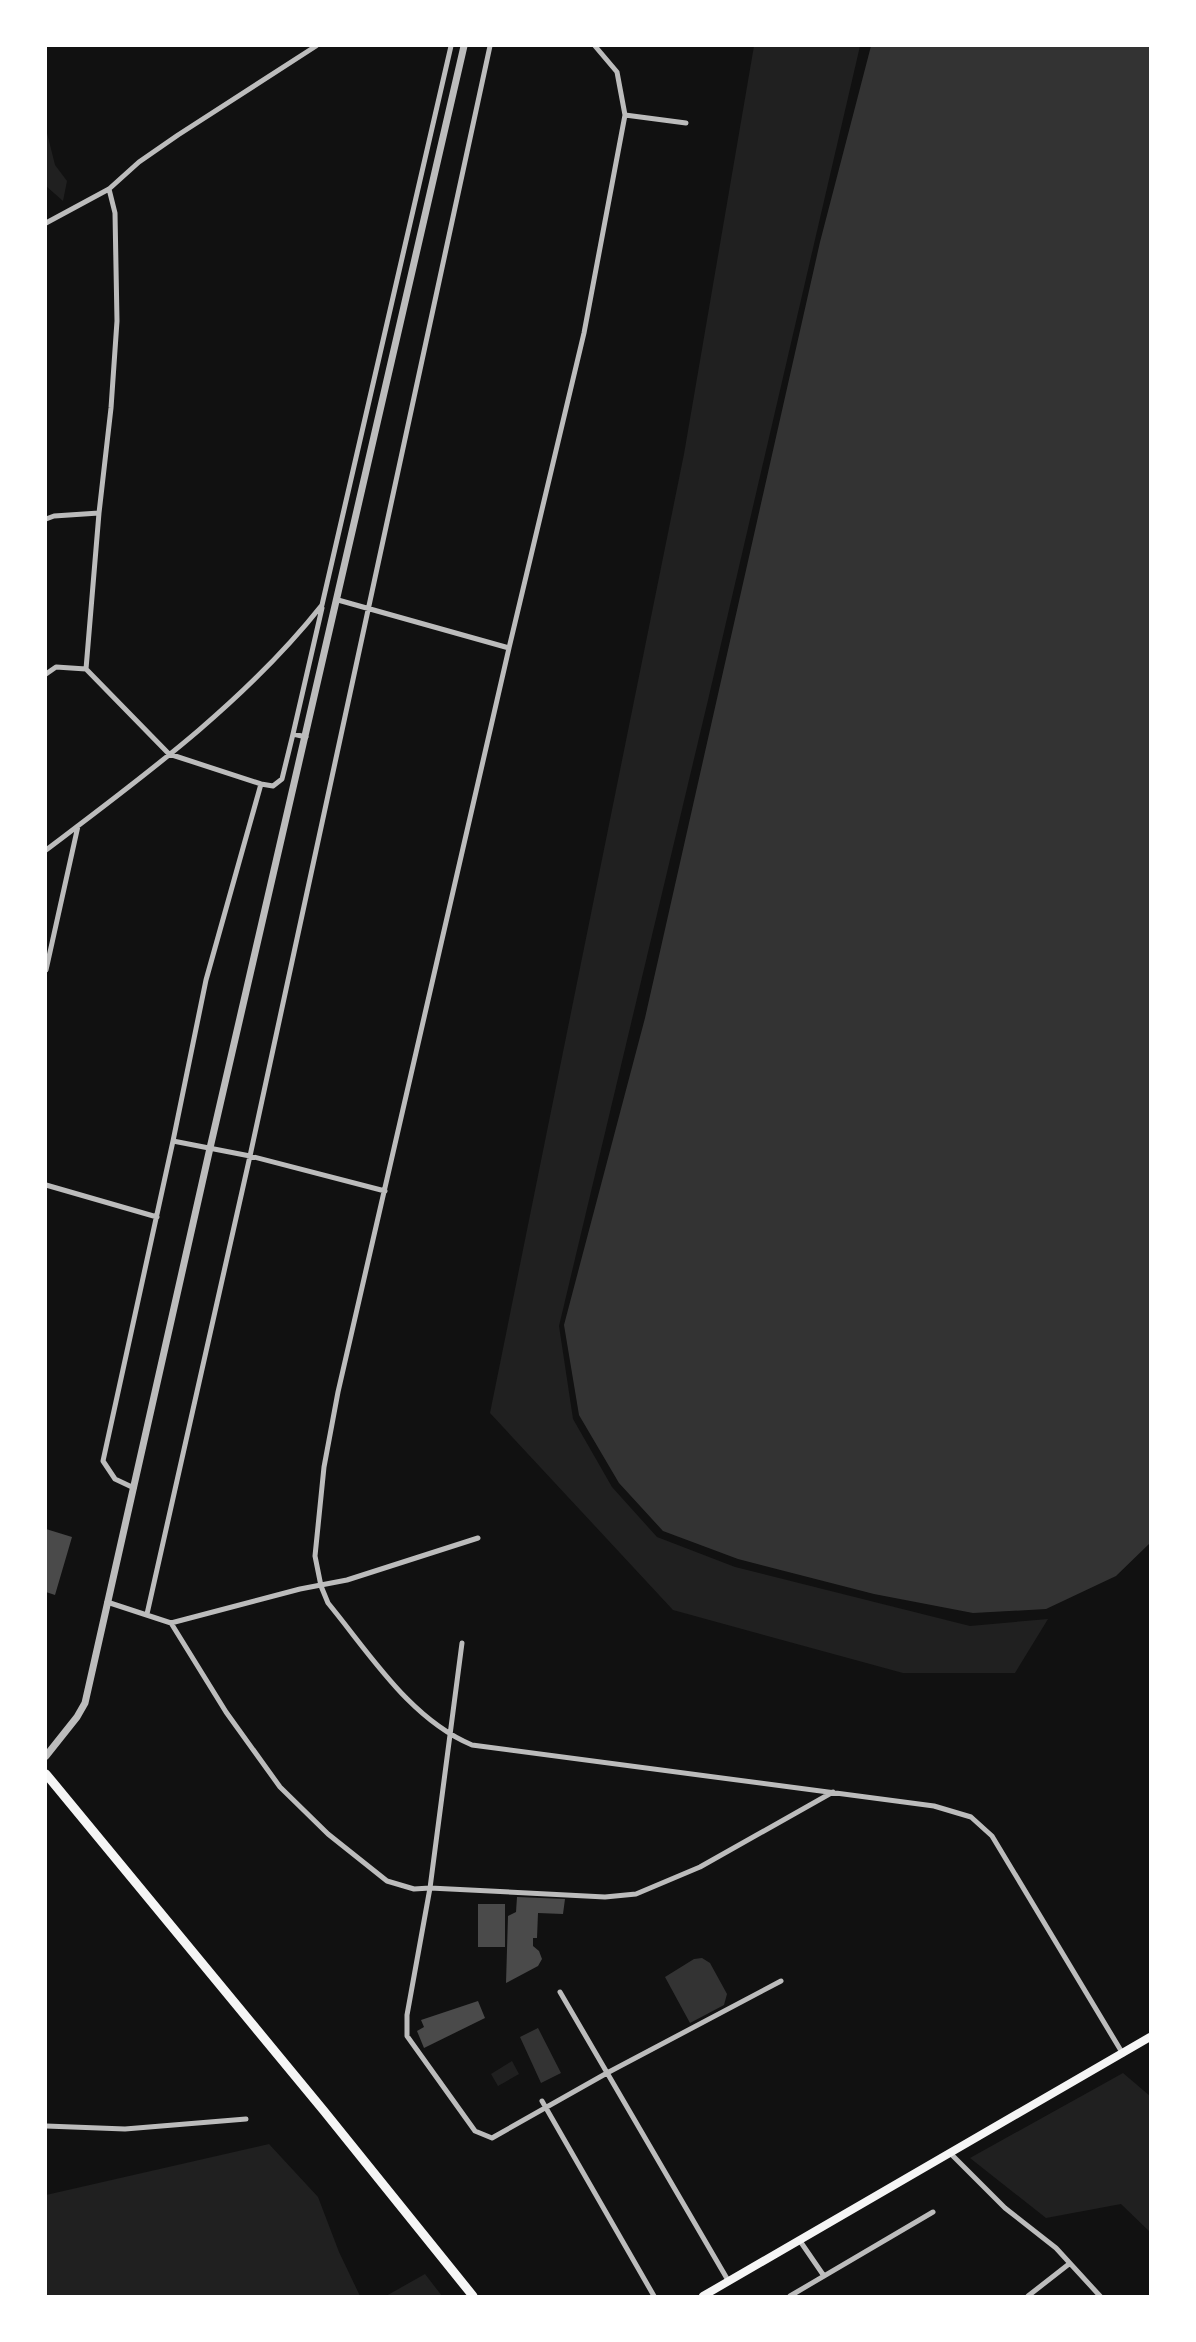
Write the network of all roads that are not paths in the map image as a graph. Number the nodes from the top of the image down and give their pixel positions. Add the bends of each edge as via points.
1 (316, 46) edge
2 (451, 46) edge
3 (464, 46) edge
4 (489, 46) edge
5 (595, 46) edge
6 (443, 80) junction
7 (456, 83) junction
8 (625, 115) junction
9 (686, 123) dead end
10 (109, 189) junction
11 (46, 223) edge
12 (374, 375) junction
13 (388, 378) junction
14 (99, 513) junction
15 (46, 519) edge
16 (338, 600) junction
17 (322, 605) junction
18 (370, 608) junction
19 (509, 648) junction
20 (86, 668) junction
21 (46, 674) edge
22 (293, 734) junction
23 (306, 737) junction
24 (169, 754) junction
25 (261, 784) junction
26 (78, 826) junction
27 (46, 850) edge
28 (46, 970) edge
29 (173, 1141) junction
30 (210, 1148) junction
31 (250, 1156) junction
32 (46, 1185) edge
33 (385, 1191) junction
34 (157, 1217) junction
35 (134, 1488) junction
36 (478, 1538) dead end
37 (321, 1586) junction
38 (107, 1602) junction
39 (147, 1614) junction
40 (171, 1623) junction
41 (462, 1643) dead end
42 (450, 1735) junction
43 (46, 1756) edge
44 (46, 1774) edge
45 (833, 1792) junction
46 (430, 1888) junction
47 (781, 1981) dead end
48 (560, 1992) dead end
49 (1150, 2037) edge
50 (1123, 2054) junction
51 (607, 2073) junction
52 (542, 2101) dead end
53 (546, 2109) junction
54 (246, 2119) dead end
55 (46, 2126) edge
56 (951, 2154) junction
57 (933, 2212) dead end
58 (800, 2241) junction
59 (1069, 2264) junction
60 (824, 2276) junction
61 (729, 2282) junction
62 (473, 2297) edge
63 (653, 2297) edge
64 (703, 2297) edge
65 (790, 2297) edge
66 (1028, 2297) edge
67 (1100, 2297) edge

1 - 10 street via 178,135
2 - 6 street
3 - 7 street
4 - 18 street
5 - 8 street via 617,72
6 - 7 street
6 - 12 street
7 - 13 street
8 - 9 street
8 - 19 street via 584,333
10 - 11 street
10 - 14 street via 115,213 117,321
12 - 13 street
12 - 17 street
13 - 16 street
14 - 15 street
14 - 20 street
16 - 18 street
16 - 23 street
17 - 22 street
17 - 24 street via 234,700
18 - 19 street
18 - 31 street
19 - 33 street
20 - 21 street via 56,667
20 - 24 street
22 - 23 street
22 - 25 street via 282,779 273,786
23 - 30 street
24 - 25 street
24 - 26 street
25 - 29 street via 206,980
26 - 27 street
26 - 28 street
29 - 30 street
29 - 34 street
30 - 31 street
30 - 35 street
31 - 33 street
31 - 39 street
32 - 34 street
33 - 37 street via 324,1467 315,1556
34 - 35 street via 103,1461 115,1479
35 - 38 street
36 - 37 street
37 - 40 street
37 - 42 street via 328,1603 413,1707
38 - 39 street
38 - 43 street via 85,1703
39 - 40 street
40 - 46 street via 279,1787 387,1881 414,1889
41 - 42 street
42 - 45 street via 472,1745
42 - 46 street
44 - 62 main road
45 - 46 street via 700,1867 636,1894 605,1897
45 - 50 street via 934,1806 971,1817 992,1836
46 - 53 street via 407,2036 475,2131 492,2138
47 - 51 street
48 - 51 street
49 - 50 main road
50 - 56 main road
51 - 53 street
51 - 61 street
52 - 53 street
53 - 63 street
54 - 55 street via 125,2129
56 - 58 main road
56 - 59 street
57 - 60 street
58 - 60 street
58 - 61 main road
59 - 66 street
59 - 67 street
60 - 65 street
61 - 64 main road

